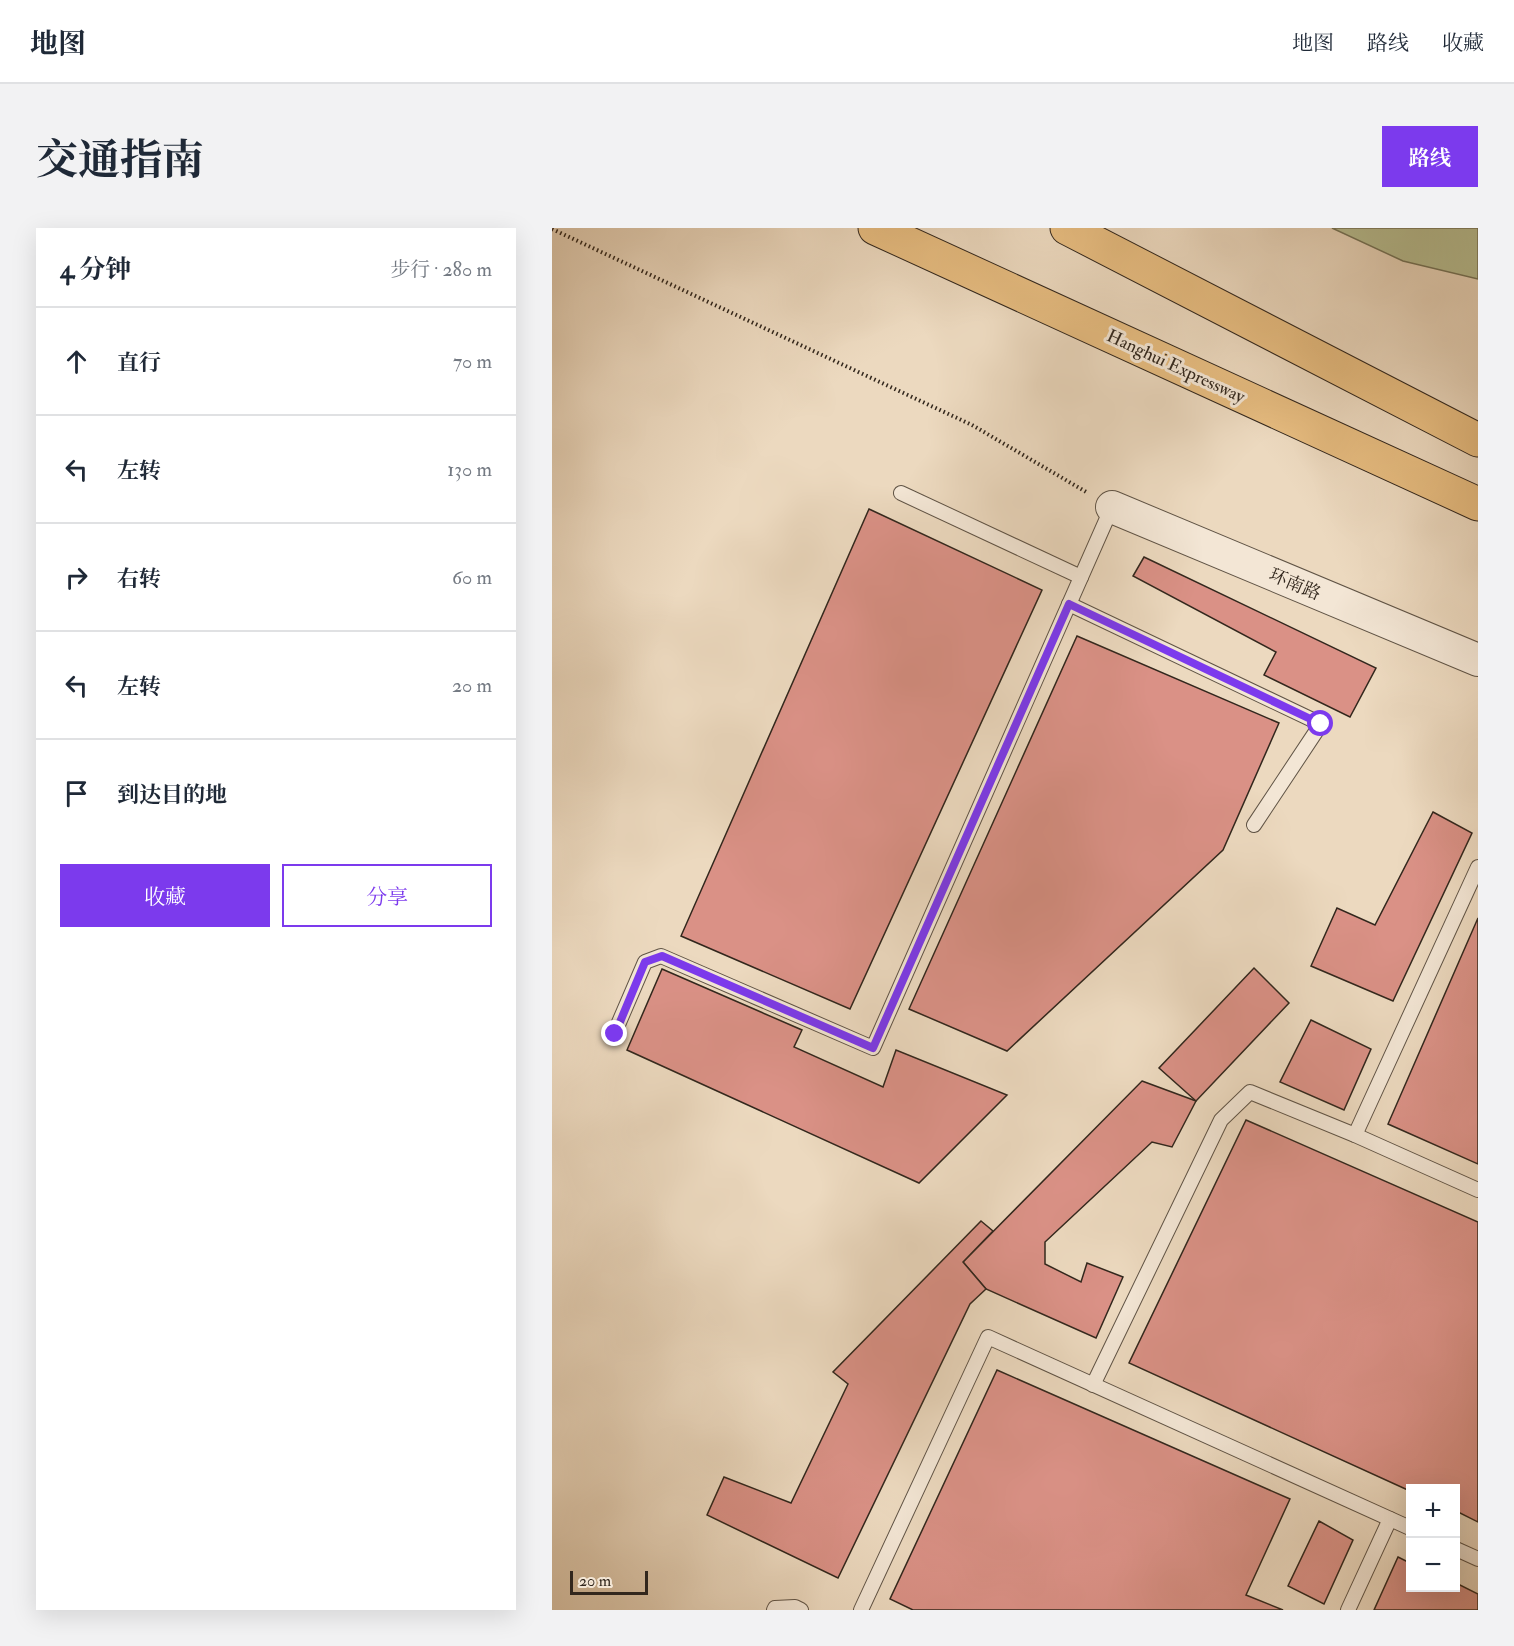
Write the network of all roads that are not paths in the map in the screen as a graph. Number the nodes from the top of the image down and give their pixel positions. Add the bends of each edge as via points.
1 (875, 228) edge
2 (1067, 228) edge
3 (1478, 440) edge
4 (901, 493) dead end
5 (1478, 504) edge
6 (1112, 507) joint
7 (1081, 577) junction
8 (1069, 604) junction
9 (1478, 660) edge
10 (1254, 825) dead end
11 (1478, 867) edge
12 (615, 1034) dead end
13 (1355, 1135) junction
14 (1478, 1190) edge
15 (1093, 1385) junction
16 (1390, 1519) junction
17 (1406, 1526) edge
18 (1460, 1551) edge
19 (1478, 1559) edge
20 (774, 1610) edge
21 (801, 1610) edge
22 (861, 1610) edge
23 (1348, 1610) edge

1 - 5 highway, Hanghui Expressway
2 - 3 highway
4 - 7 lane
6 - 7 lane
6 - 9 street, 环南路
7 - 8 lane
8 - 10 lane via 1321,724
8 - 12 lane via 873,1048 662,956 645,962
11 - 13 lane
13 - 14 lane
13 - 15 lane via 1250,1092 1221,1120
15 - 16 lane
15 - 22 lane via 988,1337
16 - 17 lane
16 - 23 lane
18 - 19 lane
20 - 21 lane

